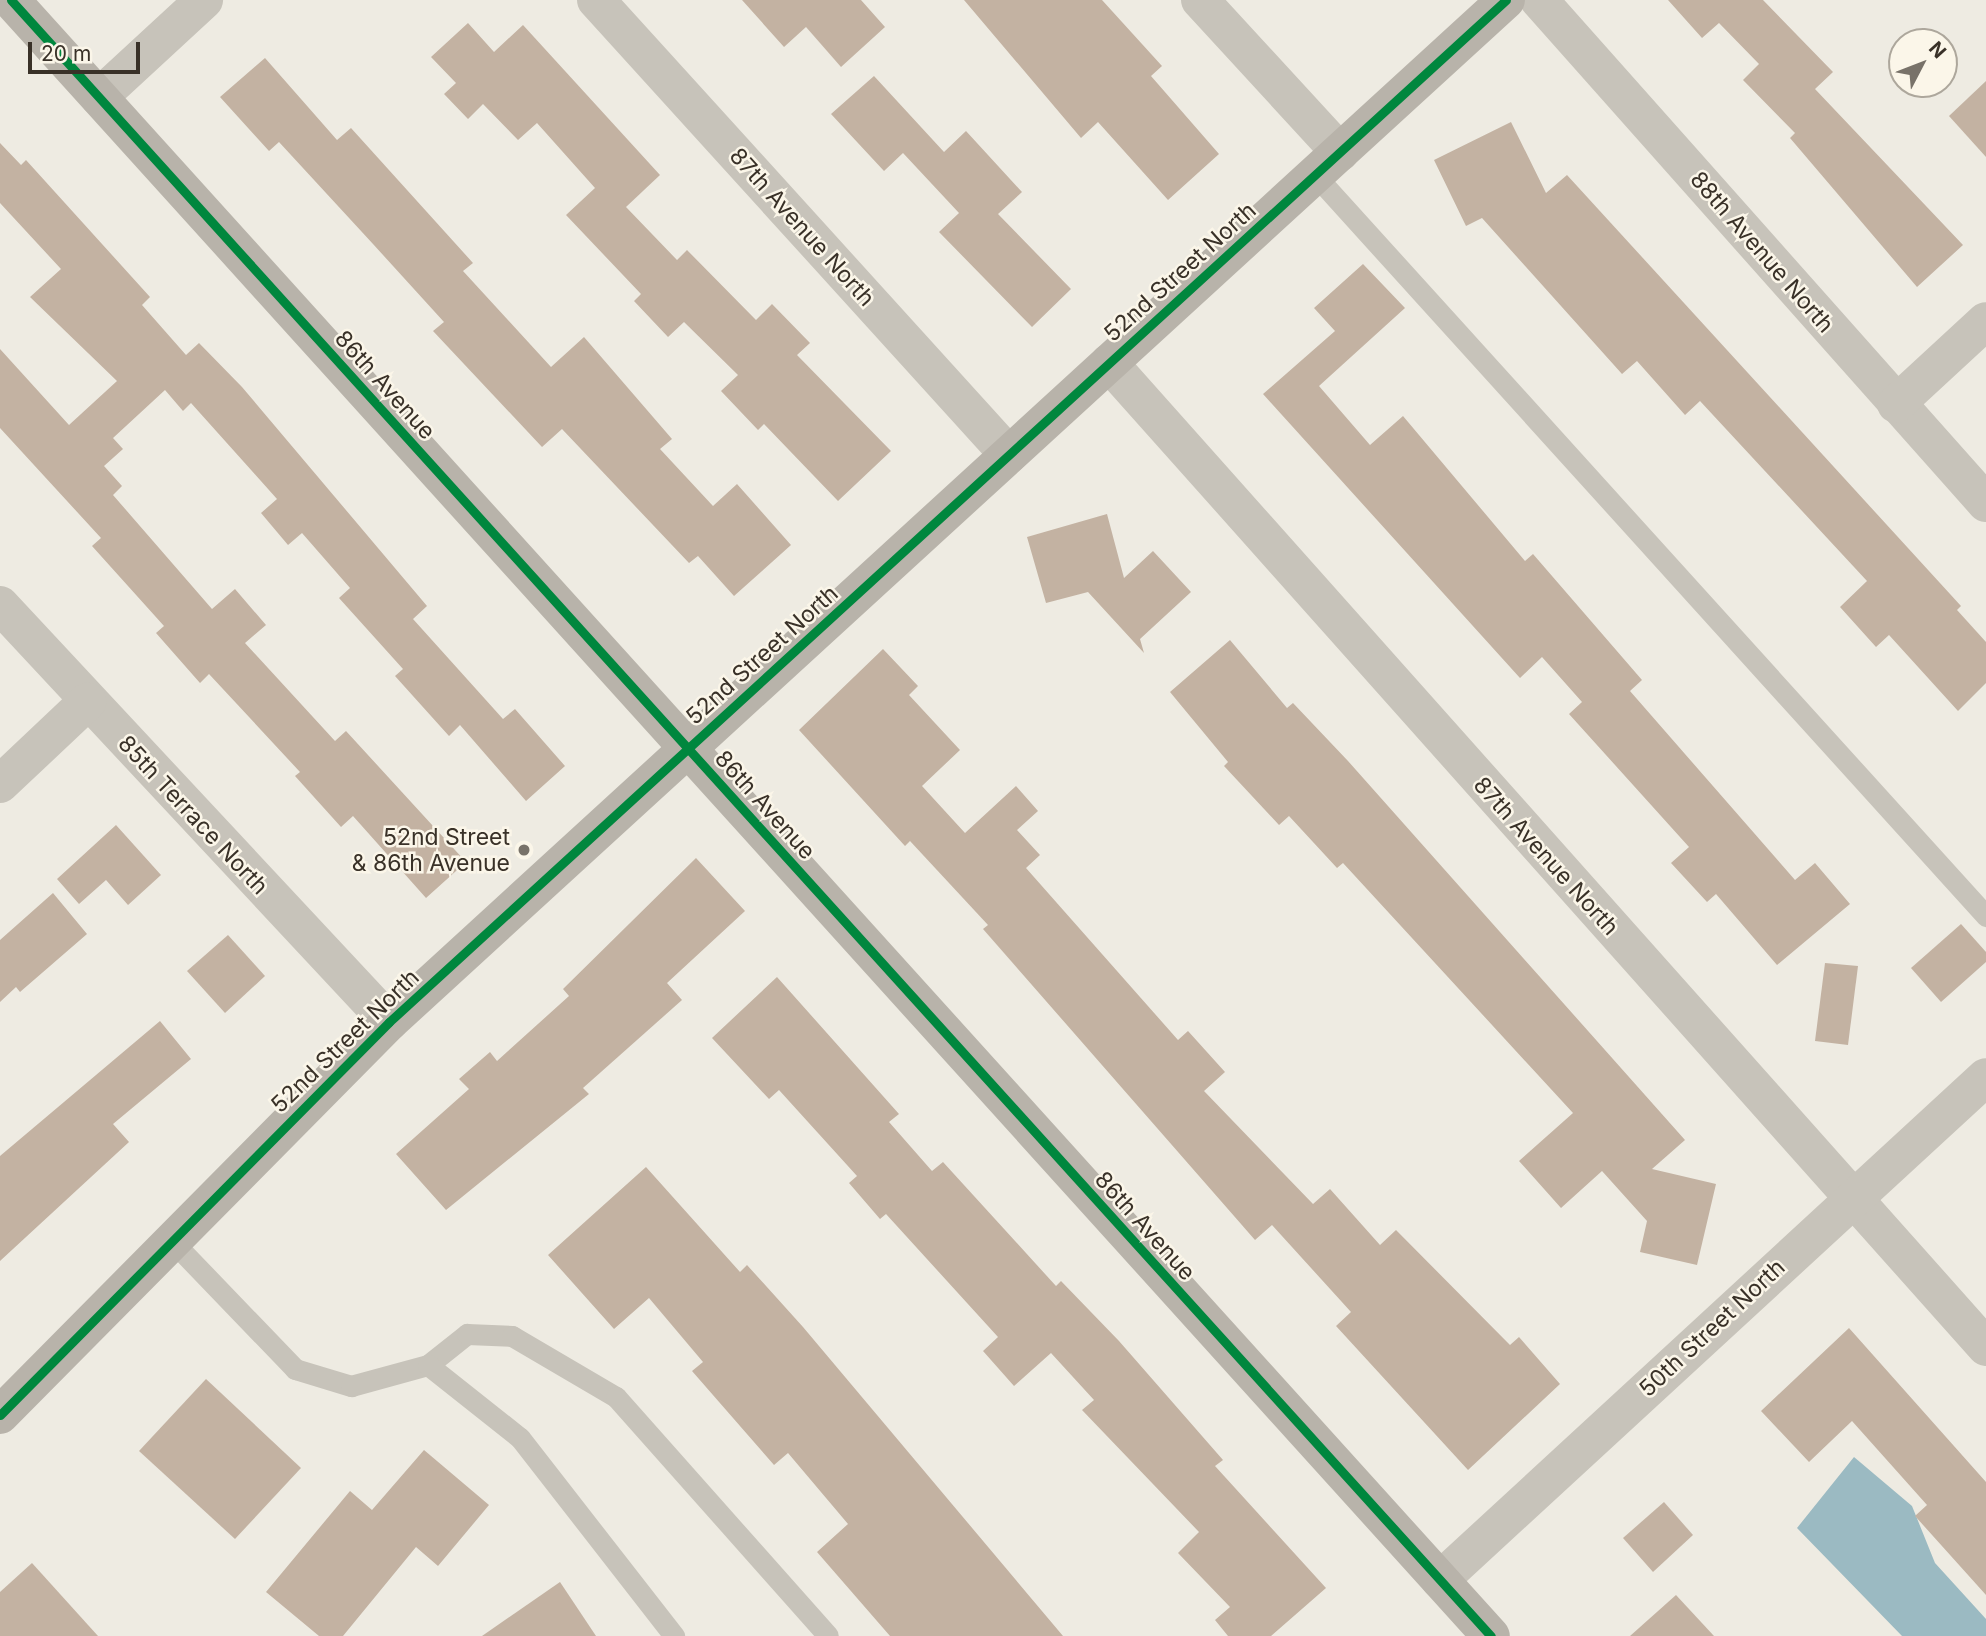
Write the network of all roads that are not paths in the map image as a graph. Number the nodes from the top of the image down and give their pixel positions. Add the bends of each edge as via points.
1 (11, 0) edge
2 (204, 0) edge
3 (596, 0) edge
4 (1200, 0) edge
5 (1506, 0) edge
6 (1539, 0) edge
7 (99, 97) junction
8 (1327, 164) junction
9 (1986, 321) edge
10 (1109, 363) junction
11 (1896, 404) junction
12 (1009, 455) junction
13 (1986, 503) edge
14 (0, 604) edge
15 (87, 702) junction
16 (688, 748) junction
17 (0, 784) edge
18 (1986, 916) edge
19 (389, 1022) junction
20 (1986, 1077) edge
21 (1850, 1200) junction
22 (172, 1241) junction
23 (1986, 1347) edge
24 (428, 1366) junction
25 (0, 1415) edge
26 (1440, 1580) junction
27 (674, 1636) edge
28 (828, 1636) edge
29 (1490, 1636) edge

1 - 7 street, 86th Avenue
2 - 7 street
3 - 12 street, 87th Avenue North
4 - 8 street
5 - 8 street, 52nd Street North
6 - 11 street, 88th Avenue North
7 - 16 street, 86th Avenue
8 - 10 street, 52nd Street North
8 - 18 lane
9 - 11 street
10 - 12 street, 52nd Street North
10 - 21 street, 87th Avenue North
11 - 13 street, 88th Avenue North
12 - 16 street, 52nd Street North
14 - 15 street, 85th Terrace North
15 - 17 street
15 - 19 street, 85th Terrace North
16 - 19 street, 52nd Street North
16 - 26 street, 86th Avenue
19 - 22 street, 52nd Street North
20 - 21 street, 50th Street North
21 - 23 street, 87th Avenue North
21 - 26 street, 50th Street North
22 - 24 lane via 295,1369 351,1386
22 - 25 street, 52nd Street North
24 - 27 lane via 520,1438
24 - 28 lane via 467,1334 512,1336 616,1397
26 - 29 street, 86th Avenue

